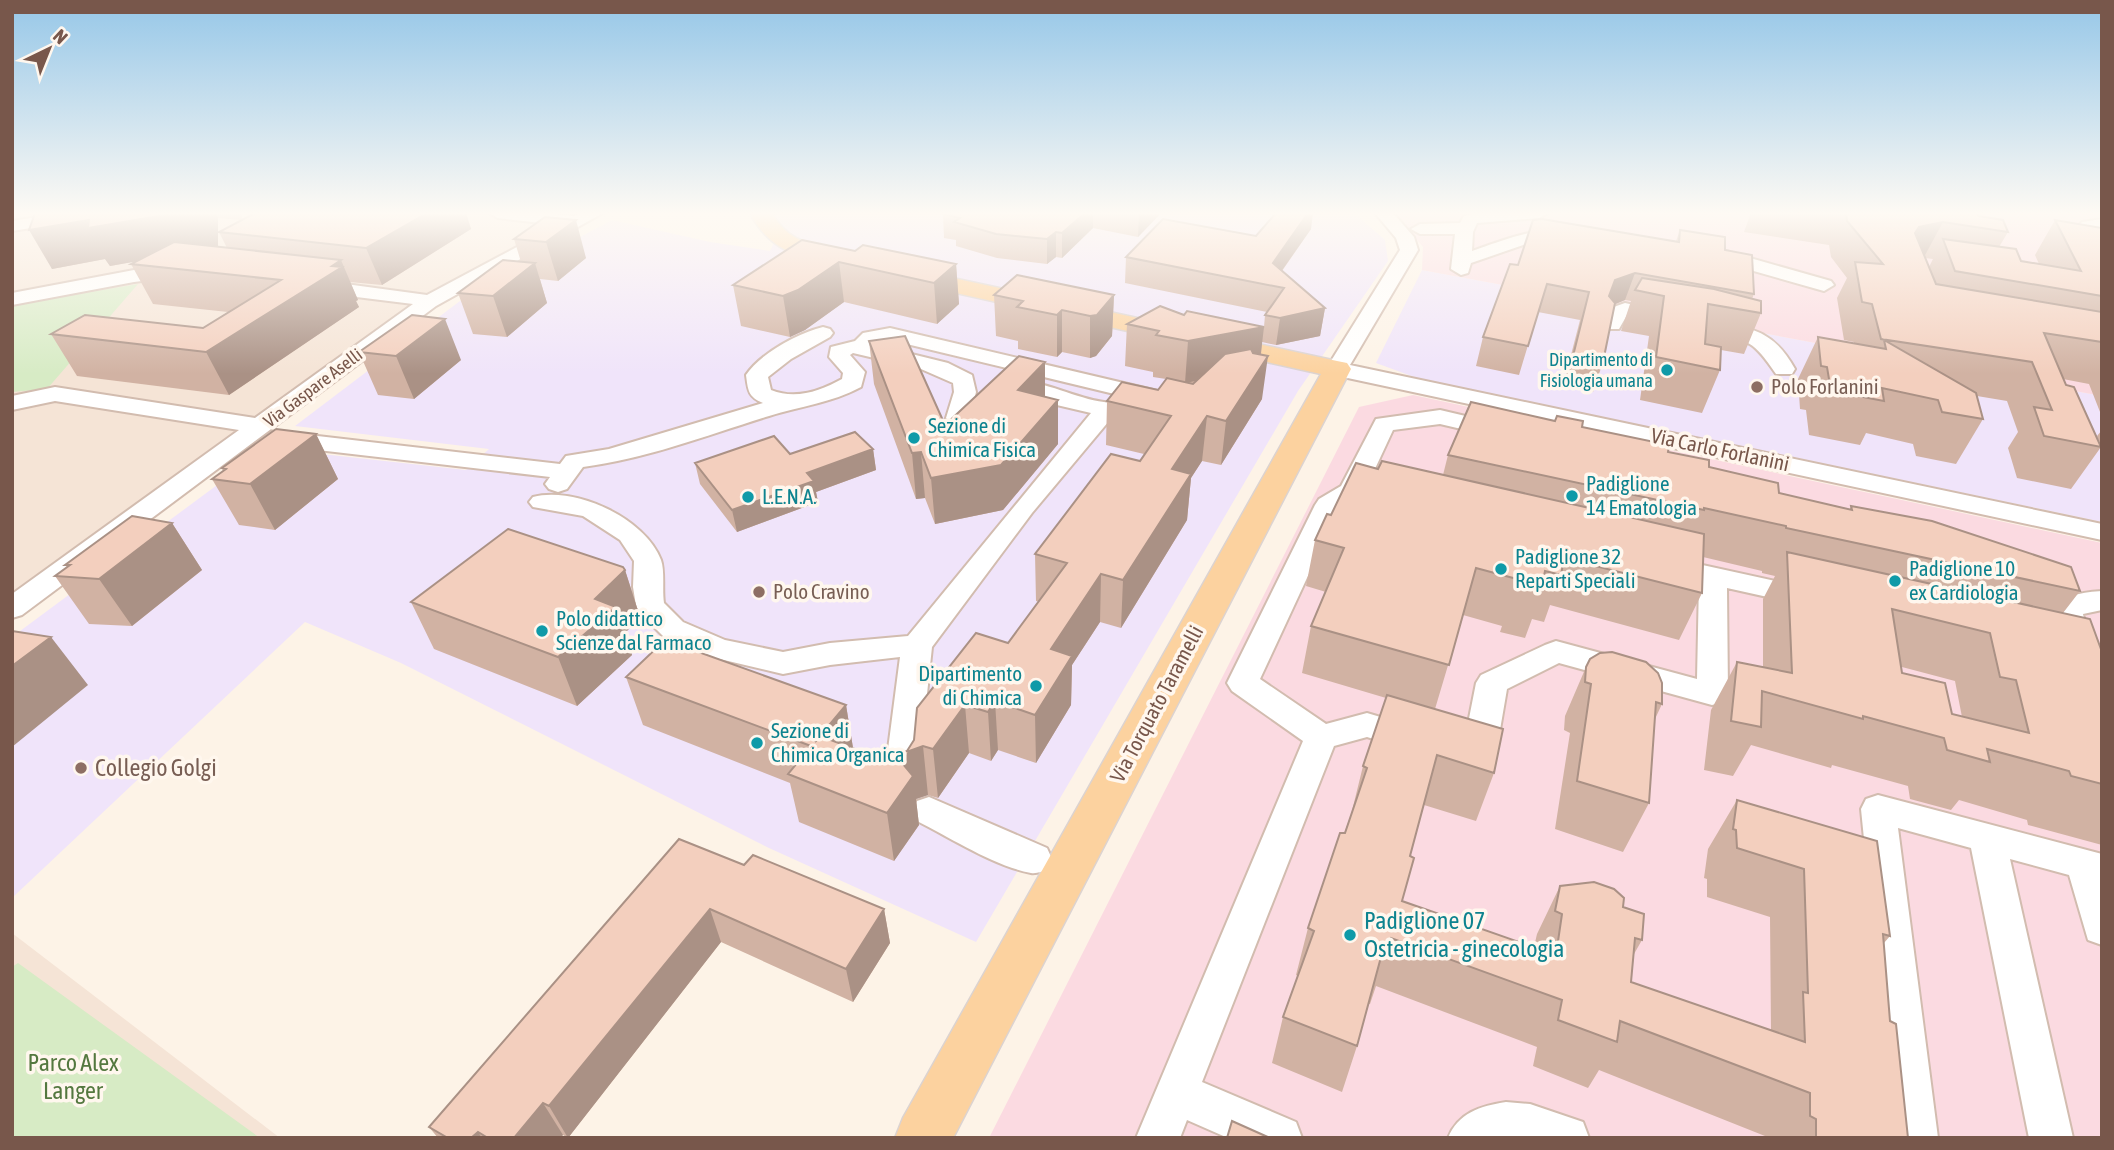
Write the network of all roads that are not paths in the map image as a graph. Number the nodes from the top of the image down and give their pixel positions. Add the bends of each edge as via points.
1 (494, 267) edge
2 (1396, 267) edge
3 (1400, 267) edge
4 (1765, 267) edge
5 (884, 271) edge
6 (194, 272) edge
7 (1396, 274) junction
8 (292, 283) edge
9 (1824, 285) dead end
10 (12, 299) edge
11 (429, 302) junction
12 (1612, 325) edge
13 (823, 333) dead end
14 (861, 346) junction
15 (1337, 369) junction
16 (1784, 369) dead end
17 (1060, 374) junction
18 (965, 392) junction
19 (1047, 394) junction
20 (12, 403) edge
21 (788, 403) junction
22 (1106, 410) junction
23 (255, 431) junction
24 (971, 431) edge
25 (1521, 435) edge
26 (568, 472) junction
27 (1352, 490) junction
28 (1393, 500) edge
29 (2102, 532) edge
30 (1635, 559) edge
31 (1713, 576) junction
32 (2102, 600) edge
33 (1835, 603) edge
34 (12, 608) edge
35 (917, 645) junction
36 (2080, 665) edge
37 (1321, 737) junction
38 (900, 788) edge
39 (929, 811) dead end
40 (1987, 838) junction
41 (1034, 859) dead end
42 (2093, 867) edge
43 (2102, 928) edge
44 (1176, 1093) junction
45 (923, 1138) edge
46 (1158, 1138) edge
47 (1280, 1138) edge
48 (1470, 1138) edge
49 (1567, 1138) edge
50 (1916, 1138) edge
51 (2051, 1138) edge

1 - 11 street, Via Gaspare Aselli
2 - 7 street
3 - 7 street, Via Torquato Taramelli
4 - 9 street
5 - 15 main road
6 - 10 street via 134,276
7 - 15 street, Via Torquato Taramelli
8 - 11 street
11 - 23 street, Via Gaspare Aselli
12 - 16 street via 1615,313 1625,309 1746,333 1767,342
13 - 21 street via 783,354 757,375 760,394
14 - 17 street via 870,337 890,334
14 - 18 street via 953,372 964,380
14 - 21 street via 839,352 853,372 853,382 822,397
15 - 29 street, Via Carlo Forlanini
15 - 45 main road, Via Torquato Taramelli
17 - 19 street via 1047,382
17 - 22 street via 1170,397
18 - 19 street via 1011,387
18 - 24 street via 958,418
19 - 22 street
20 - 23 street via 55,394
21 - 26 street via 612,456 575,461
22 - 35 street
23 - 26 street, Via Gaspare Aselli
23 - 34 street, Via Gaspare Aselli
25 - 27 street via 1440,417 1384,424
26 - 35 street via 542,502 590,509 629,534 648,561 650,606 673,629 718,649 783,663
27 - 28 street
27 - 37 street via 1328,505 1243,683
30 - 31 street
31 - 33 street
31 - 37 street via 1712,694 1556,653 1492,683 1478,759 1367,725
32 - 36 street via 2055,605
35 - 38 street
37 - 44 street
39 - 41 street
40 - 42 street
40 - 50 street via 1878,809
40 - 51 street
42 - 43 street
44 - 46 street
44 - 47 street
48 - 49 street via 1483,1127 1521,1122

